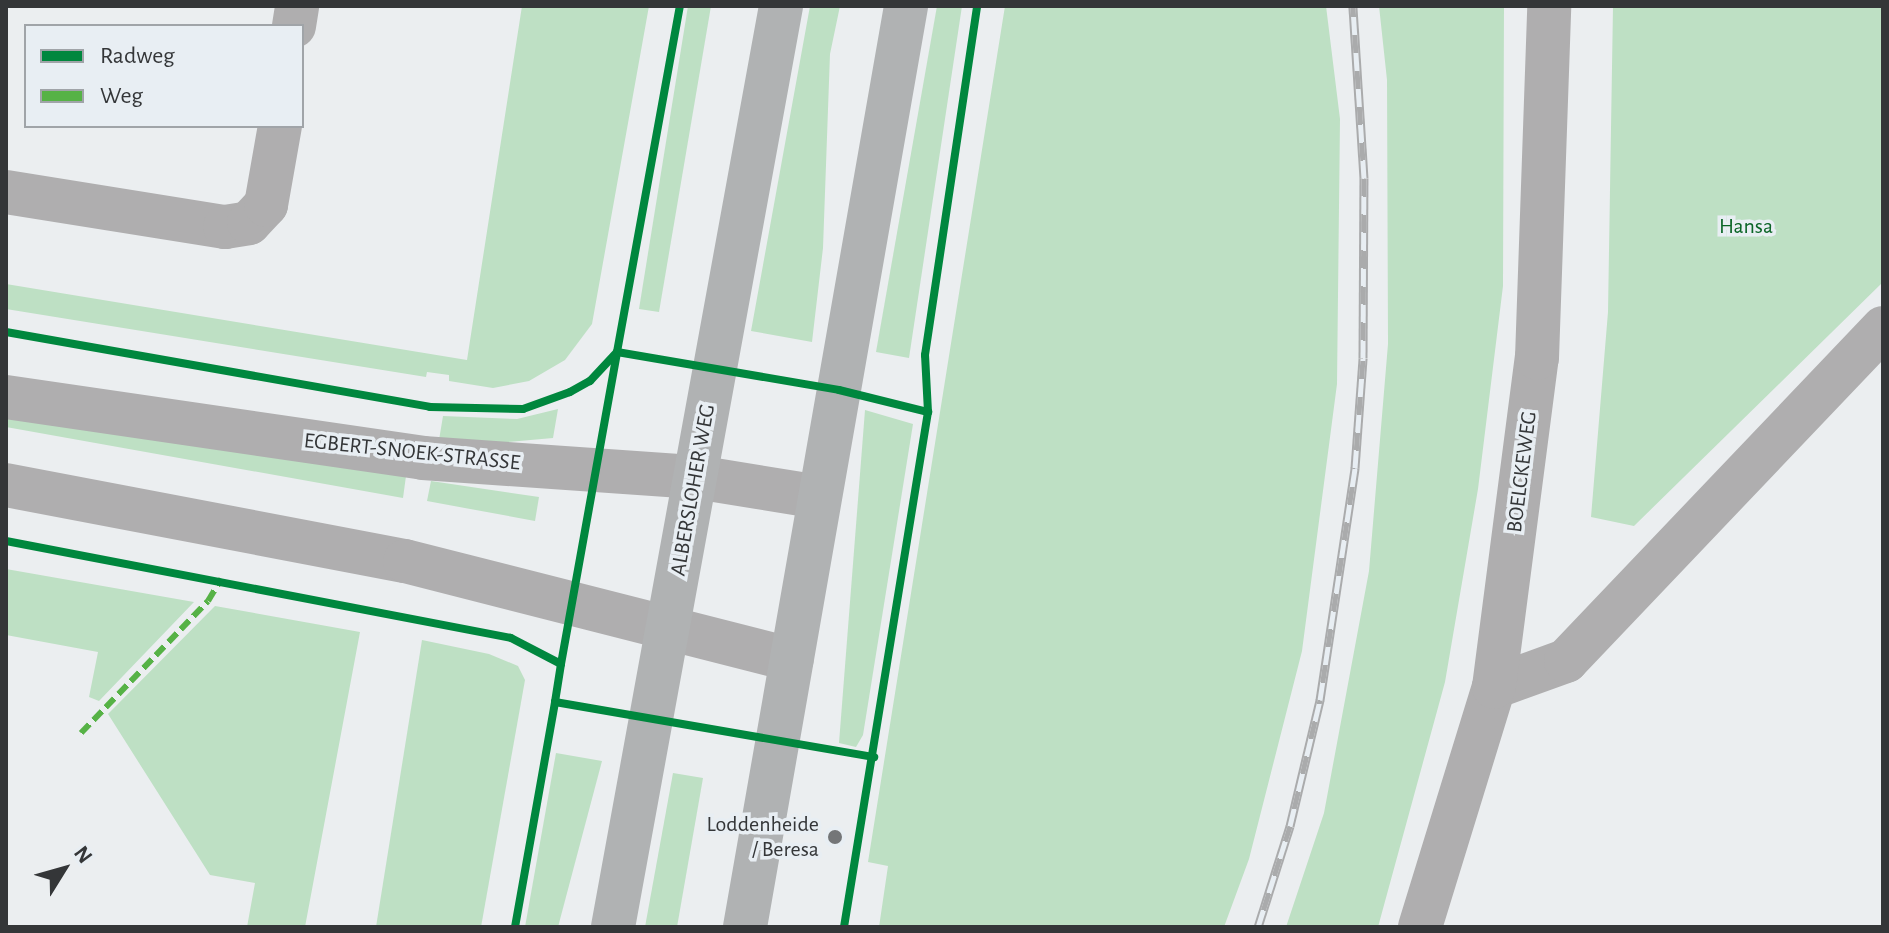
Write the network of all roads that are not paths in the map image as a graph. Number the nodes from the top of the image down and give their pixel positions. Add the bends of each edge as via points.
1 (781, 6) edge
2 (906, 6) edge
3 (1549, 6) edge
4 (280, 128) edge
5 (6, 192) edge
6 (1883, 328) edge
7 (6, 397) edge
8 (696, 477) junction
9 (6, 485) edge
10 (819, 497) junction
11 (668, 631) junction
12 (792, 660) junction
13 (1494, 687) junction
14 (1427, 924) edge
15 (613, 927) edge
16 (745, 927) edge

1 - 8 main road, ALBERSLOHER WEG
2 - 10 main road
3 - 13 street, BOELCKEWEG via 1537,358
4 - 5 street via 266,205 249,223 225,227
6 - 13 street via 1566,661
7 - 8 street, EGBERT-SNOEK-STRASSE via 423,458
8 - 10 street, EGBERT-SNOEK-STRASSE
8 - 11 main road, ALBERSLOHER WEG
9 - 11 street via 405,561
10 - 12 main road
11 - 12 street
11 - 15 main road, ALBERSLOHER WEG
12 - 16 main road
13 - 14 street, BOELCKEWEG

